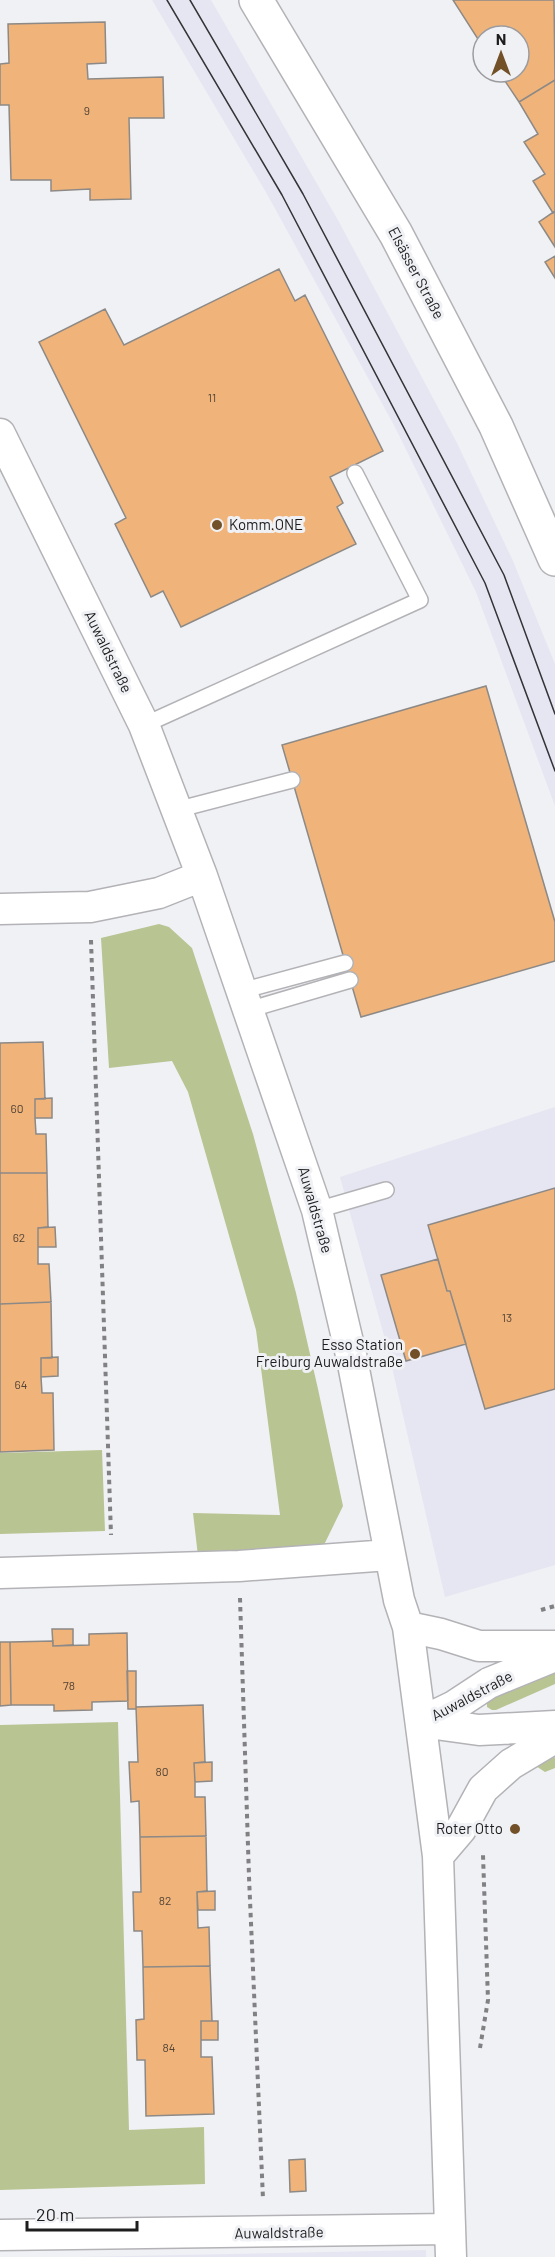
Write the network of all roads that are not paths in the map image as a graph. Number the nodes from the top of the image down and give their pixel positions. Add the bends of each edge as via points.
1 (255, 0) edge
2 (0, 434) edge
3 (354, 473) dead end
4 (555, 559) edge
5 (144, 725) junction
6 (292, 780) dead end
7 (176, 810) junction
8 (202, 876) junction
9 (0, 909) edge
10 (345, 963) dead end
11 (350, 980) dead end
12 (245, 1001) junction
13 (386, 1190) dead end
14 (317, 1210) junction
15 (389, 1555) junction
16 (0, 1574) edge
17 (408, 1627) junction
18 (555, 1646) edge
19 (555, 1656) edge
20 (422, 1722) junction
21 (555, 1728) edge
22 (438, 1856) junction
23 (0, 2235) edge
24 (451, 2243) edge

1 - 4 main road, Elsässer Straße via 396,234 496,426
2 - 5 street, Auwaldstraße
3 - 5 lane via 420,600
5 - 7 street, Auwaldstraße
6 - 7 lane
7 - 8 street, Auwaldstraße
8 - 9 street via 159,893 90,907
8 - 12 street, Auwaldstraße
10 - 12 lane
11 - 12 lane
12 - 14 street, Auwaldstraße
13 - 14 lane
14 - 15 street, Auwaldstraße via 352,1359
15 - 16 street via 238,1566
15 - 17 street, Auwaldstraße
17 - 18 street, Auwaldstraße via 479,1646
17 - 20 street, Auwaldstraße
19 - 20 street, Auwaldstraße via 489,1683
20 - 21 street, Auwaldstraße via 479,1730
20 - 22 street, Auwaldstraße
21 - 22 street, Auwaldstraße via 549,1742 511,1764 483,1789 461,1830
22 - 24 street, Auwaldstraße
23 - 24 street, Auwaldstraße via 264,2233

